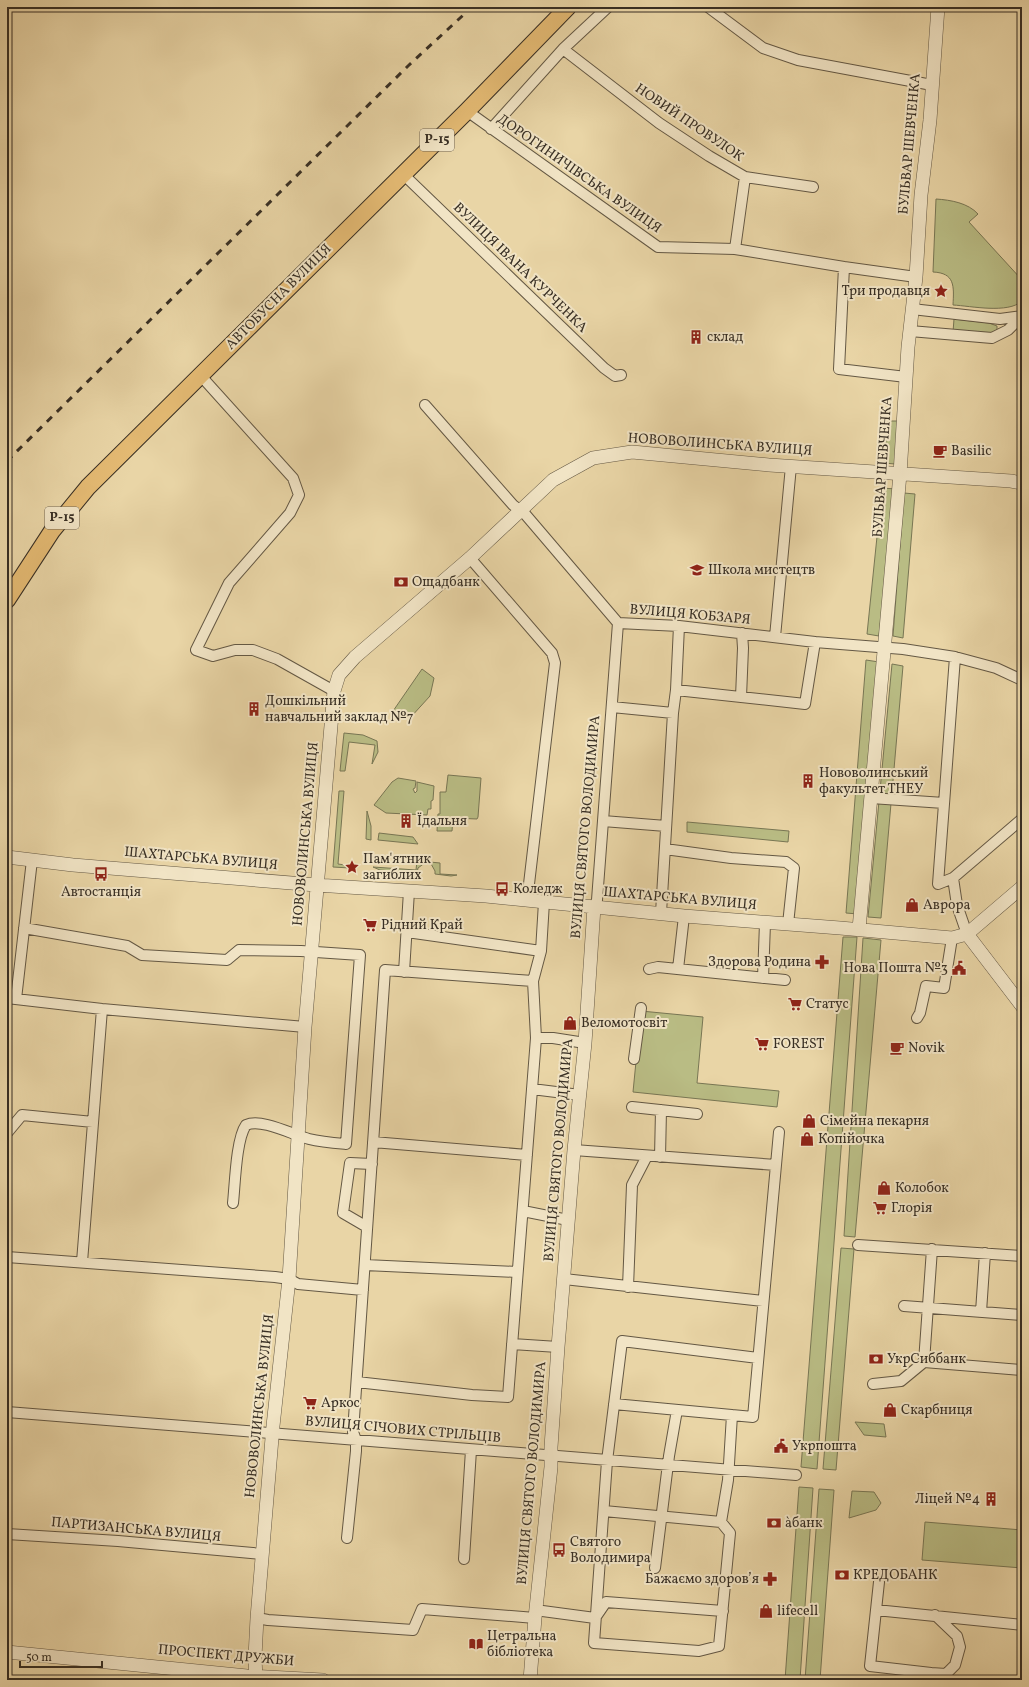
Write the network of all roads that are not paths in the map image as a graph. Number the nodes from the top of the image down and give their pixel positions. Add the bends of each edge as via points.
1 (568, 7) edge
2 (608, 7) edge
3 (708, 7) edge
4 (938, 7) edge
5 (563, 49) junction
6 (932, 85) junction
7 (467, 111) junction
8 (491, 129) junction
9 (403, 174) junction
10 (745, 177) junction
11 (813, 187) dead end
12 (735, 249) junction
13 (844, 267) junction
14 (911, 277) junction
15 (912, 309) junction
16 (910, 331) junction
17 (621, 375) dead end
18 (201, 376) junction
19 (906, 377) junction
20 (425, 405) dead end
21 (791, 466) junction
22 (900, 474) junction
23 (1022, 483) edge
24 (520, 511) junction
25 (470, 558) junction
26 (7, 600) edge
27 (618, 623) junction
28 (679, 626) junction
29 (742, 633) junction
30 (775, 637) junction
31 (814, 642) junction
32 (884, 647) junction
33 (955, 657) junction
34 (1022, 680) edge
35 (676, 690) junction
36 (334, 691) junction
37 (740, 697) junction
38 (612, 707) junction
39 (673, 713) junction
40 (871, 798) junction
41 (944, 803) junction
42 (1022, 819) edge
43 (603, 821) junction
44 (666, 826) junction
45 (665, 850) junction
46 (7, 857) edge
47 (32, 860) junction
48 (952, 878) junction
49 (316, 885) junction
50 (1022, 887) edge
51 (409, 891) junction
52 (527, 901) junction
53 (544, 902) junction
54 (594, 907) junction
55 (661, 913) junction
56 (684, 916) junction
57 (766, 923) junction
58 (788, 924) junction
59 (24, 928) junction
60 (859, 930) junction
61 (407, 932) junction
62 (967, 934) junction
63 (952, 938) junction
64 (540, 951) junction
65 (312, 952) junction
66 (649, 969) dead end
67 (678, 969) junction
68 (404, 972) junction
69 (763, 978) junction
70 (785, 980) dead end
71 (533, 981) junction
72 (11, 998) edge
73 (1022, 1006) edge
74 (641, 1008) dead end
75 (102, 1009) junction
76 (917, 1018) dead end
77 (305, 1027) junction
78 (536, 1038) junction
79 (585, 1043) junction
80 (634, 1058) dead end
81 (532, 1089) junction
82 (580, 1094) junction
83 (632, 1107) dead end
84 (661, 1110) junction
85 (697, 1114) dead end
86 (93, 1122) junction
87 (778, 1132) dead end
88 (7, 1133) edge
89 (299, 1136) junction
90 (373, 1142) junction
91 (574, 1150) junction
92 (527, 1155) junction
93 (647, 1156) junction
94 (660, 1157) junction
95 (372, 1164) junction
96 (776, 1165) junction
97 (233, 1203) dead end
98 (523, 1211) junction
99 (568, 1220) junction
100 (367, 1227) junction
101 (858, 1245) dead end
102 (932, 1249) junction
103 (985, 1253) junction
104 (7, 1256) edge
105 (1022, 1256) edge
106 (82, 1262) junction
107 (365, 1265) junction
108 (517, 1272) junction
109 (289, 1279) junction
110 (564, 1279) junction
111 (628, 1287) junction
112 (363, 1290) junction
113 (763, 1301) junction
114 (904, 1306) dead end
115 (929, 1308) junction
116 (981, 1312) junction
117 (1022, 1315) edge
118 (512, 1344) junction
119 (558, 1347) junction
120 (758, 1358) junction
121 (924, 1362) junction
122 (1022, 1370) edge
123 (357, 1382) junction
124 (873, 1384) dead end
125 (614, 1404) junction
126 (676, 1410) junction
127 (7, 1412) edge
128 (732, 1415) junction
129 (273, 1433) junction
130 (356, 1440) junction
131 (471, 1450) junction
132 (551, 1456) junction
133 (607, 1461) junction
134 (668, 1465) junction
135 (728, 1470) junction
136 (796, 1475) dead end
137 (604, 1511) junction
138 (662, 1516) junction
139 (721, 1522) junction
140 (7, 1534) edge
141 (348, 1538) dead end
142 (263, 1554) junction
143 (464, 1559) dead end
144 (655, 1568) dead end
145 (879, 1582) dead end
146 (876, 1610) junction
147 (722, 1611) junction
148 (535, 1614) junction
149 (935, 1615) junction
150 (257, 1618) junction
151 (596, 1618) junction
152 (1022, 1625) edge
153 (7, 1652) edge
154 (931, 1676) edge
155 (256, 1678) edge
156 (322, 1680) edge
157 (530, 1680) edge

1 - 7 main road, АВТОБУСНА ВУЛИЦЯ / Р-15
2 - 5 street
3 - 6 street via 764,48 798,60
4 - 6 street, БУЛЬВАР ШЕВЧЕНКА
5 - 8 street
5 - 10 street, НОВИЙ ПРОВУЛОК via 659,123
6 - 14 street, БУЛЬВАР ШЕВЧЕНКА
7 - 8 street, ДОРОГИНИЧІВСЬКА ВУЛИЦЯ
7 - 9 main road, АВТОБУСНА ВУЛИЦЯ / Р-15
8 - 12 street, ДОРОГИНИЧІВСЬКА ВУЛИЦЯ via 658,247
9 - 17 street, ВУЛИЦЯ ІВАНА КУРЧЕНКА via 604,368 615,376
9 - 18 main road, АВТОБУСНА ВУЛИЦЯ / Р-15
10 - 11 street, НОВИЙ ПРОВУЛОК
10 - 12 street
12 - 13 street, ДОРОГИНИЧІВСЬКА ВУЛИЦЯ
13 - 14 street, ДОРОГИНИЧІВСЬКА ВУЛИЦЯ
13 - 19 street via 839,369
14 - 15 street, БУЛЬВАР ШЕВЧЕНКА
15 - 16 street, БУЛЬВАР ШЕВЧЕНКА
15 - 16 street via 1000,319 1022,316 1008,330 992,338
16 - 19 street, БУЛЬВАР ШЕВЧЕНКА
18 - 26 main road, АВТОБУСНА ВУЛИЦЯ / Р-15 via 88,486 52,531
18 - 36 street via 293,478 299,495 290,513 229,583 196,650 212,656 235,650 253,650 277,659
19 - 22 street, БУЛЬВАР ШЕВЧЕНКА
20 - 24 street, ВУЛИЦЯ КОБЗАРЯ
21 - 22 street, НОВОВОЛИНСЬКА ВУЛИЦЯ
21 - 24 street, НОВОВОЛИНСЬКА ВУЛИЦЯ via 632,452 593,458 553,480
21 - 30 street
22 - 23 street, НОВОВОЛИНСЬКА ВУЛИЦЯ via 1012,480
22 - 32 street, БУЛЬВАР ШЕВЧЕНКА
24 - 25 street, НОВОВОЛИНСЬКА ВУЛИЦЯ
24 - 27 street, ВУЛИЦЯ КОБЗАРЯ
25 - 36 street, НОВОВОЛИНСЬКА ВУЛИЦЯ via 355,657 339,675
25 - 52 street via 552,653 555,663
27 - 28 street, ВУЛИЦЯ КОБЗАРЯ
27 - 38 street, ВУЛИЦЯ СВЯТОГО ВОЛОДИМИРА
28 - 29 street, ВУЛИЦЯ КОБЗАРЯ
28 - 35 street
29 - 30 street, ВУЛИЦЯ КОБЗАРЯ
29 - 37 street
30 - 31 street, ВУЛИЦЯ КОБЗАРЯ
31 - 32 street, ВУЛИЦЯ КОБЗАРЯ
31 - 37 street via 805,704
32 - 33 street, ВУЛИЦЯ КОБЗАРЯ
32 - 40 street, БУЛЬВАР ШЕВЧЕНКА
33 - 34 street, ВУЛИЦЯ КОБЗАРЯ via 996,668
33 - 41 street
35 - 37 street
35 - 39 street
36 - 49 street, НОВОВОЛИНСЬКА ВУЛИЦЯ
38 - 39 street
38 - 43 street, ВУЛИЦЯ СВЯТОГО ВОЛОДИМИРА
39 - 44 street
40 - 41 street
40 - 60 street, БУЛЬВАР ШЕВЧЕНКА
41 - 48 street via 938,884
42 - 48 street
43 - 44 street
43 - 54 street, ВУЛИЦЯ СВЯТОГО ВОЛОДИМИРА via 597,900
44 - 45 street
45 - 55 street
45 - 58 street via 791,864 794,868
46 - 47 street, ШАХТАРСЬКА ВУЛИЦЯ
47 - 49 street, ШАХТАРСЬКА ВУЛИЦЯ
47 - 59 street
48 - 62 street via 957,905
49 - 51 street, ШАХТАРСЬКА ВУЛИЦЯ
49 - 65 street, НОВОВОЛИНСЬКА ВУЛИЦЯ
50 - 62 street
51 - 52 street, ШАХТАРСЬКА ВУЛИЦЯ
51 - 61 street
52 - 53 street, ШАХТАРСЬКА ВУЛИЦЯ
53 - 54 street, ШАХТАРСЬКА ВУЛИЦЯ
53 - 64 street
54 - 55 street, ШАХТАРСЬКА ВУЛИЦЯ
54 - 79 street, ВУЛИЦЯ СВЯТОГО ВОЛОДИМИРА
55 - 56 street, ШАХТАРСЬКА ВУЛИЦЯ
56 - 57 street, ШАХТАРСЬКА ВУЛИЦЯ
56 - 67 street
57 - 58 street, ШАХТАРСЬКА ВУЛИЦЯ
57 - 69 street
58 - 60 street, ШАХТАРСЬКА ВУЛИЦЯ
59 - 65 street via 127,946 142,955 227,960 239,950
59 - 72 street
60 - 63 street, ШАХТАРСЬКА ВУЛИЦЯ
61 - 64 street
61 - 68 street
62 - 63 street, ШАХТАРСЬКА ВУЛИЦЯ
62 - 73 street
63 - 76 street via 944,988 926,986
64 - 71 street
65 - 77 street, НОВОВОЛИНСЬКА ВУЛИЦЯ
65 - 89 street via 360,955 346,1144
66 - 67 street
67 - 69 street
68 - 71 street
68 - 90 street via 385,970
69 - 70 street
71 - 78 street
72 - 75 street
74 - 80 street
75 - 77 street
75 - 86 street
77 - 89 street, НОВОВОЛИНСЬКА ВУЛИЦЯ
78 - 79 street
78 - 81 street
79 - 82 street, ВУЛИЦЯ СВЯТОГО ВОЛОДИМИРА
81 - 82 street
81 - 92 street
82 - 91 street, ВУЛИЦЯ СВЯТОГО ВОЛОДИМИРА
83 - 84 street
84 - 85 street
84 - 94 street
86 - 88 street via 22,1115
86 - 106 street
87 - 96 street
89 - 97 street via 256,1123 246,1125 239,1148
89 - 109 street, НОВОВОЛИНСЬКА ВУЛИЦЯ
90 - 92 street
90 - 95 street
91 - 93 street
91 - 99 street, ВУЛИЦЯ СВЯТОГО ВОЛОДИМИРА
92 - 98 street
93 - 94 street
93 - 111 street via 632,1185
94 - 96 street
95 - 100 street
95 - 100 street via 350,1163 343,1213
96 - 113 street
98 - 99 street
98 - 108 street
99 - 110 street, ВУЛИЦЯ СВЯТОГО ВОЛОДИМИРА
100 - 107 street
101 - 102 street
102 - 103 street
102 - 115 street
103 - 105 street
103 - 116 street
104 - 106 street
106 - 109 street
107 - 108 street
107 - 112 street
108 - 118 street
109 - 112 street via 298,1284
109 - 129 street, НОВОВОЛИНСЬКА ВУЛИЦЯ
110 - 111 street
110 - 119 street, ВУЛИЦЯ СВЯТОГО ВОЛОДИМИРА
111 - 113 street
112 - 123 street
113 - 120 street
114 - 115 street
115 - 116 street
115 - 121 street
116 - 117 street
118 - 119 street
118 - 123 street via 508,1397
119 - 132 street, ВУЛИЦЯ СВЯТОГО ВОЛОДИМИРА
120 - 125 street via 622,1341
120 - 128 street via 753,1417
121 - 122 street
121 - 124 street via 901,1381
123 - 130 street via 353,1432
125 - 126 street
125 - 133 street
126 - 128 street
126 - 134 street
127 - 129 street, ВУЛИЦЯ СІЧОВИХ СТРІЛЬЦІВ
128 - 135 street
129 - 130 street, ВУЛИЦЯ СІЧОВИХ СТРІЛЬЦІВ
129 - 142 street, НОВОВОЛИНСЬКА ВУЛИЦЯ
130 - 131 street, ВУЛИЦЯ СІЧОВИХ СТРІЛЬЦІВ
130 - 141 street
131 - 132 street, ВУЛИЦЯ СІЧОВИХ СТРІЛЬЦІВ
131 - 143 street
132 - 133 street, ВУЛИЦЯ СІЧОВИХ СТРІЛЬЦІВ
132 - 148 street, ВУЛИЦЯ СВЯТОГО ВОЛОДИМИРА
133 - 134 street, ВУЛИЦЯ СІЧОВИХ СТРІЛЬЦІВ
133 - 137 street
134 - 135 street, ВУЛИЦЯ СІЧОВИХ СТРІЛЬЦІВ
134 - 138 street
135 - 136 street, ВУЛИЦЯ СІЧОВИХ СТРІЛЬЦІВ
135 - 139 street
137 - 138 street
137 - 151 street
138 - 139 street
138 - 144 street
139 - 147 street via 730,1533
140 - 142 street, ПАРТИЗАНСЬКА ВУЛИЦЯ
142 - 150 street, НОВОВОЛИНСЬКА ВУЛИЦЯ
145 - 146 street
146 - 149 street
146 - 154 street via 870,1666
147 - 151 street via 606,1602
147 - 151 street via 719,1646 699,1651 594,1643
148 - 150 street via 422,1609 414,1630
148 - 151 street
148 - 157 street, ВУЛИЦЯ СВЯТОГО ВОЛОДИМИРА
149 - 152 street
149 - 154 street via 957,1636 960,1647 955,1665 946,1674
150 - 155 street, НОВОВОЛИНСЬКА ВУЛИЦЯ
153 - 155 street, ПРОСПЕКТ ДРУЖБИ
155 - 156 street, ПРОСПЕКТ ДРУЖБИ

